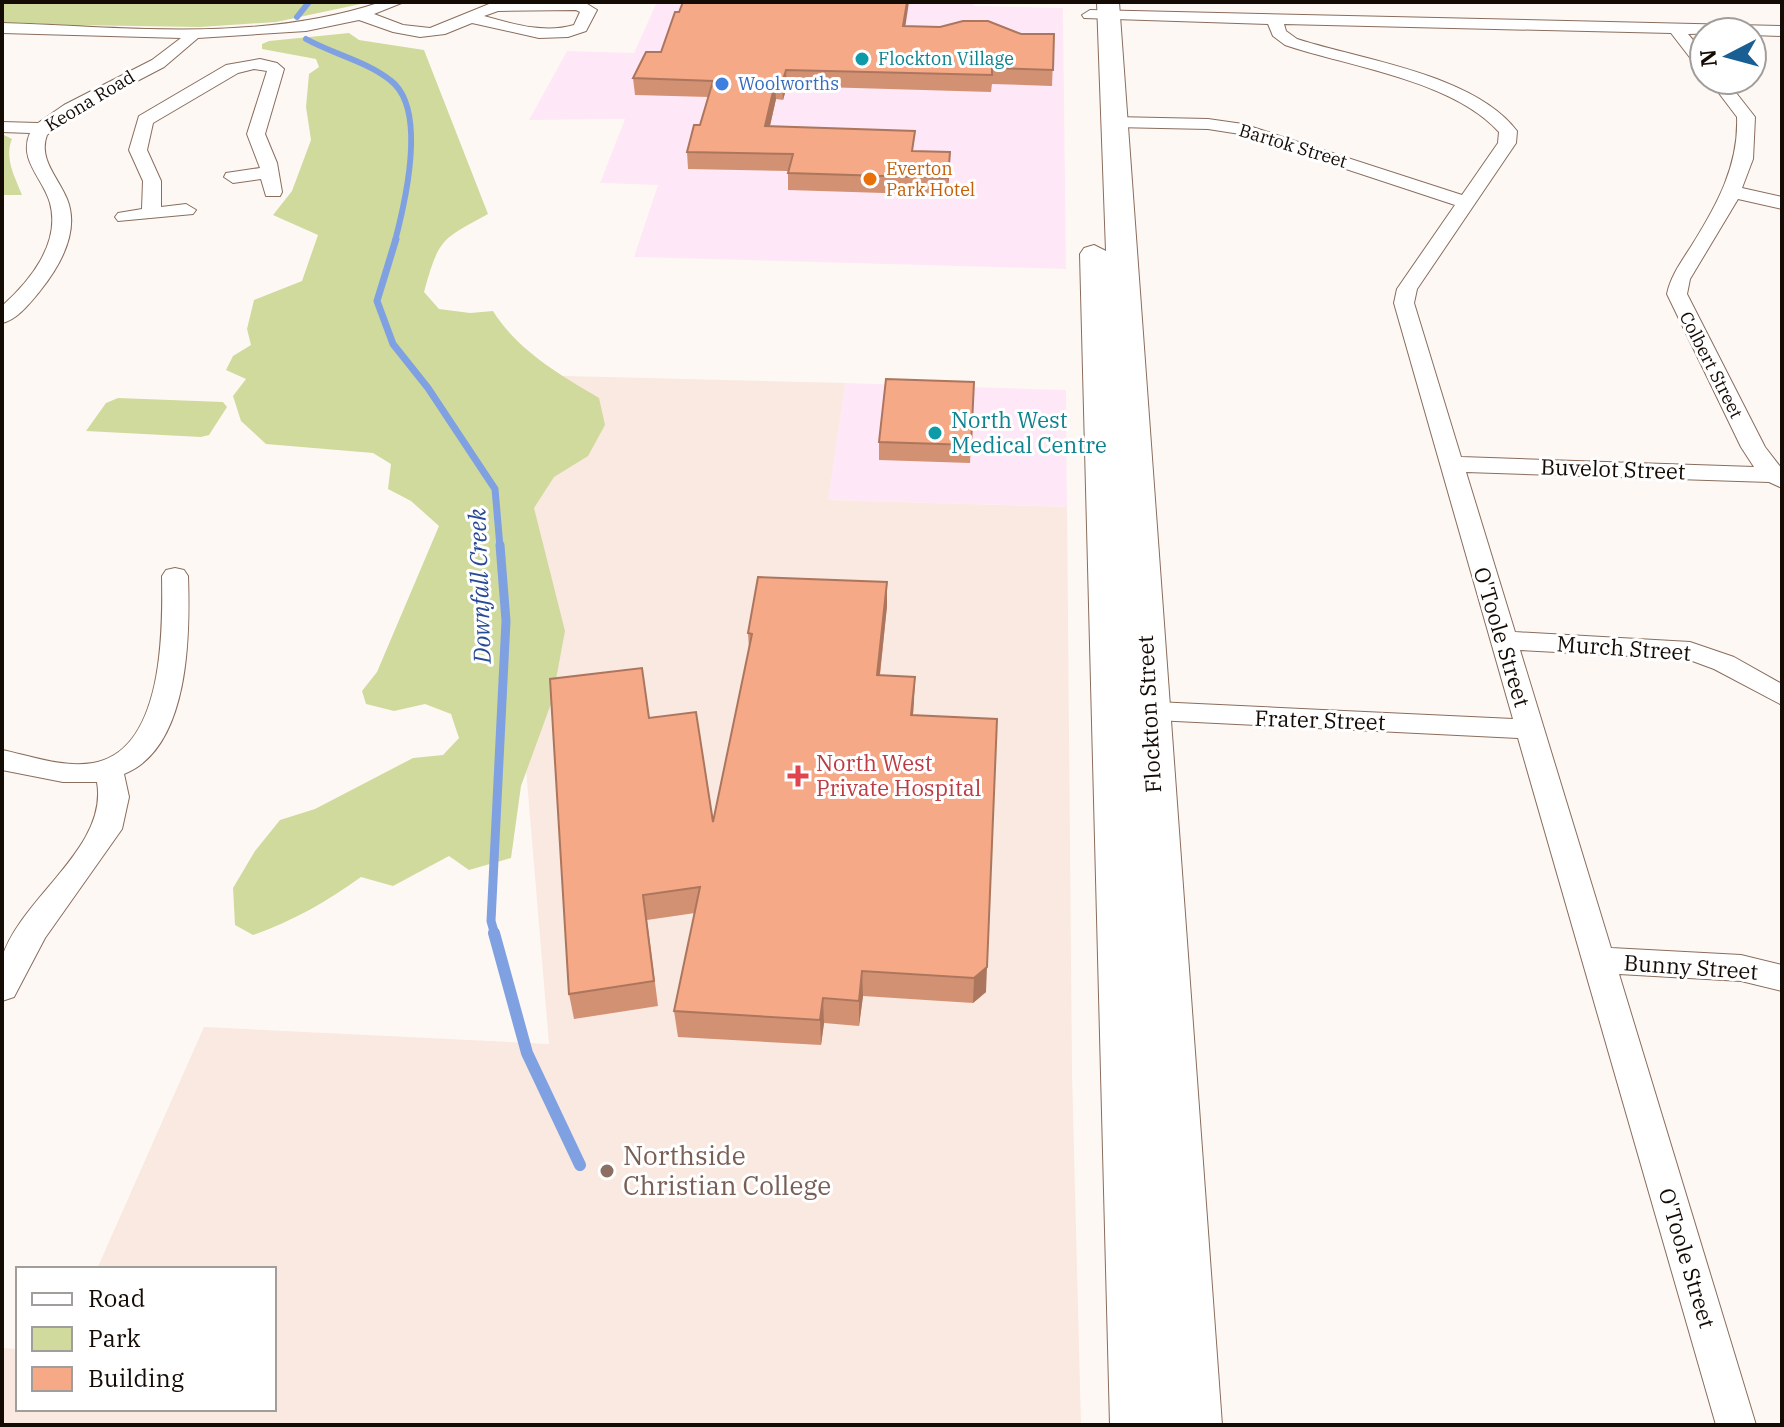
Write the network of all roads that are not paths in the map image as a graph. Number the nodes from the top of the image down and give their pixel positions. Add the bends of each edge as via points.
1 (396, 2) edge
2 (1099, 9) edge
3 (360, 14) junction
4 (469, 17) junction
5 (1274, 19) junction
6 (2, 28) edge
7 (1676, 29) junction
8 (196, 31) junction
9 (1782, 31) edge
10 (1688, 44) edge
11 (123, 81) junction
12 (187, 94) junction
13 (1730, 96) edge
14 (1114, 122) junction
15 (2, 127) edge
16 (43, 128) junction
17 (269, 172) junction
18 (233, 177) dead end
19 (273, 192) dead end
20 (1733, 192) junction
21 (1467, 203) junction
22 (1782, 203) edge
23 (186, 210) dead end
24 (151, 214) junction
25 (125, 217) dead end
26 (2, 317) edge
27 (1451, 464) junction
28 (1778, 478) edge
29 (175, 576) dead end
30 (1503, 640) junction
31 (1782, 696) edge
32 (1130, 710) junction
33 (1530, 729) junction
34 (2, 760) edge
35 (109, 771) junction
36 (1598, 960) junction
37 (1782, 978) edge
38 (2, 988) edge
39 (1139, 1425) edge
40 (1193, 1425) edge
41 (1736, 1425) edge

1 - 3 street
2 - 5 street
2 - 14 street, Flockton Street
2 - 32 street, Flockton Street via 1093,239
3 - 4 street via 425,32
3 - 8 street via 287,28
4 - 4 street via 501,5 589,10 580,28 567,32
5 - 7 street
5 - 21 street, O'Toole Street via 1279,33 1291,42 1468,98 1495,113 1508,131 1507,143
6 - 8 street
7 - 9 street
7 - 10 street
8 - 11 street, Keona Road via 177,51
11 - 12 street
11 - 16 street, Keona Road
12 - 17 street via 238,66 276,69 256,134
12 - 24 street via 149,115 142,126 138,150 152,181
13 - 20 street, Colbert Street via 1747,123
14 - 21 street, Bartok Street via 1243,129
14 - 32 street, Flockton Street
15 - 16 street
16 - 26 street, Keona Road via 35,141 36,153 59,202 60,231 45,269
17 - 18 street
17 - 19 street
20 - 22 street
20 - 28 street, Colbert Street via 1680,279 1677,294 1753,447
21 - 27 street, O'Toole Street via 1407,289 1404,303
23 - 24 street
24 - 25 street
27 - 28 street, Buvelot Street
27 - 30 street, O'Toole Street
29 - 35 street via 177,645 155,726 137,756
30 - 31 street, Murch Street via 1690,651 1724,663
30 - 33 street, O'Toole Street
32 - 33 street, Frater Street
32 - 39 street, Flockton Street via 1125,1011
32 - 40 street, Flockton Street
33 - 36 street, O'Toole Street
34 - 35 street via 76,774
35 - 38 street via 114,797 107,829 34,930
36 - 37 street, Bunny Street via 1741,968
36 - 41 street, O'Toole Street

